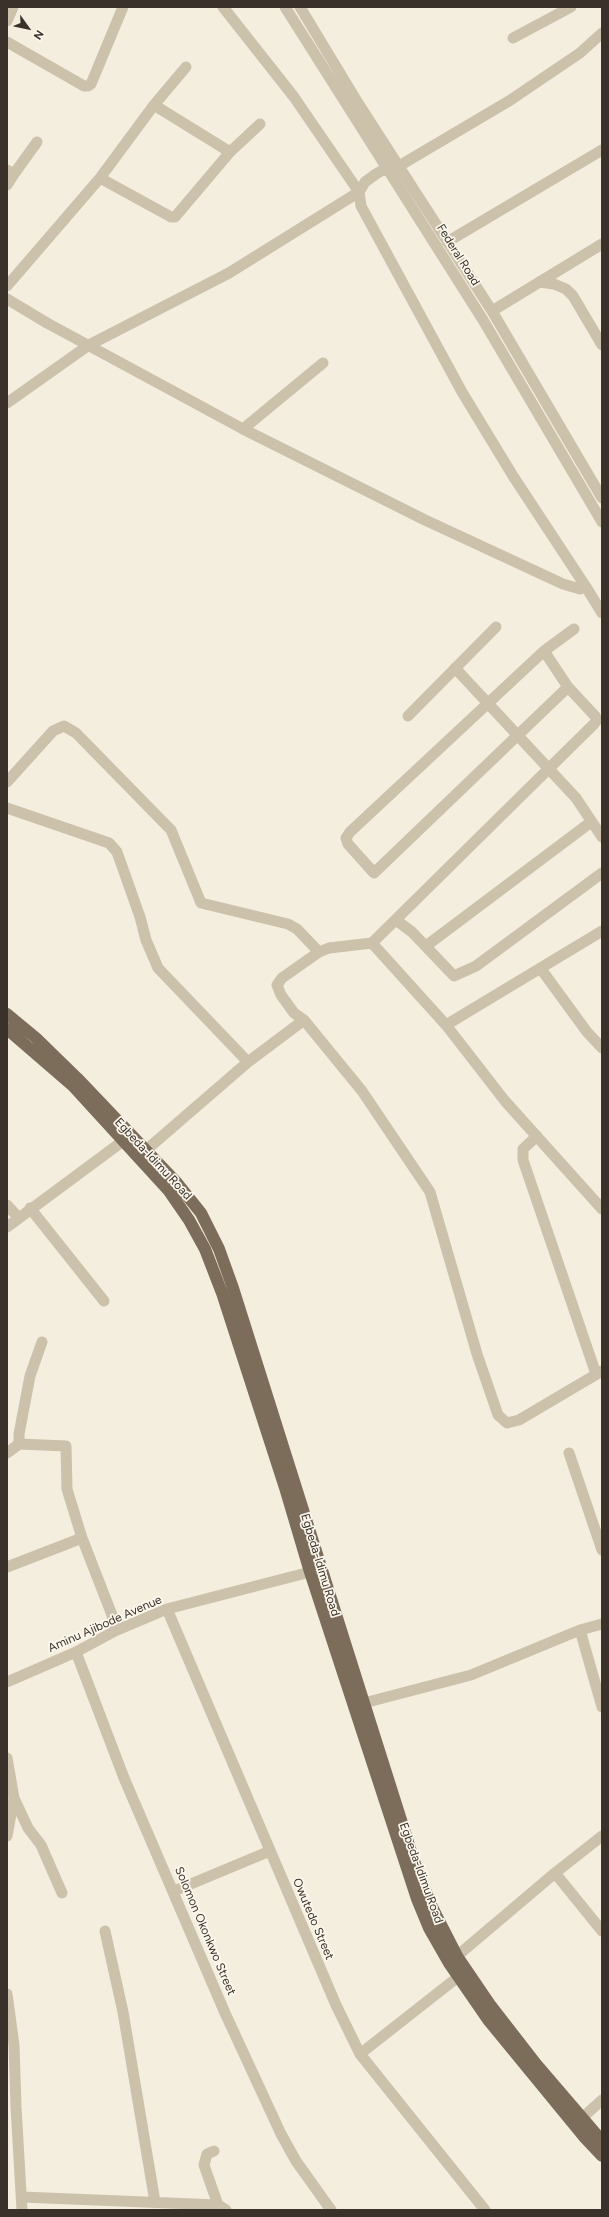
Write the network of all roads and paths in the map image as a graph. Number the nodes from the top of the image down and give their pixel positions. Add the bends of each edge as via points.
1 (13, 7) edge
2 (122, 7) edge
3 (223, 7) edge
4 (285, 7) edge
5 (300, 7) edge
6 (571, 7) edge
7 (7, 21) edge
8 (602, 33) edge
9 (513, 38) dead end
10 (7, 42) edge
11 (186, 67) dead end
12 (154, 105) junction
13 (260, 124) dead end
14 (37, 142) dead end
15 (602, 150) edge
16 (230, 152) junction
17 (394, 169) junction
18 (10, 172) edge
19 (100, 178) junction
20 (7, 185) edge
21 (359, 192) junction
22 (447, 242) junction
23 (602, 244) edge
24 (539, 282) junction
25 (7, 286) edge
26 (7, 299) edge
27 (492, 311) junction
28 (600, 339) edge
29 (89, 345) junction
30 (323, 363) dead end
31 (7, 403) edge
32 (243, 429) junction
33 (602, 498) edge
34 (602, 522) edge
35 (586, 587) junction
36 (602, 613) edge
37 (496, 627) dead end
38 (574, 629) dead end
39 (544, 651) junction
40 (455, 668) junction
41 (568, 687) junction
42 (488, 702) junction
43 (408, 716) dead end
44 (518, 736) junction
45 (547, 768) junction
46 (7, 782) edge
47 (7, 808) edge
48 (591, 822) junction
49 (602, 837) edge
50 (602, 873) edge
51 (396, 920) junction
52 (602, 930) edge
53 (372, 943) junction
54 (426, 946) junction
55 (319, 952) junction
56 (541, 969) junction
57 (7, 1014) edge
58 (304, 1020) junction
59 (446, 1025) junction
60 (7, 1029) edge
61 (602, 1048) edge
62 (248, 1062) junction
63 (537, 1136) junction
64 (123, 1141) junction
65 (145, 1151) junction
66 (7, 1205) edge
67 (30, 1208) junction
68 (602, 1210) edge
69 (18, 1218) junction
70 (7, 1227) edge
71 (104, 1301) dead end
72 (42, 1342) dead end
73 (599, 1373) edge
74 (19, 1444) junction
75 (569, 1452) dead end
76 (7, 1453) edge
77 (82, 1538) junction
78 (602, 1550) edge
79 (7, 1567) edge
80 (310, 1572) junction
81 (167, 1609) junction
82 (602, 1624) edge
83 (580, 1630) junction
84 (115, 1631) junction
85 (76, 1652) junction
86 (7, 1682) edge
87 (364, 1703) junction
88 (602, 1707) edge
89 (7, 1758) edge
90 (14, 1798) junction
91 (7, 1836) edge
92 (602, 1836) edge
93 (270, 1851) junction
94 (554, 1873) junction
95 (174, 1891) junction
96 (62, 1893) dead end
97 (105, 1931) dead end
98 (602, 1931) edge
99 (457, 1956) junction
100 (458, 1977) junction
101 (7, 1994) edge
102 (11, 2046) edge
103 (360, 2054) junction
104 (602, 2100) edge
105 (11, 2107) edge
106 (582, 2118) junction
107 (602, 2141) edge
108 (214, 2151) dead end
109 (602, 2156) edge
110 (22, 2197) junction
111 (155, 2202) junction
112 (222, 2208) edge
113 (22, 2210) edge
114 (331, 2210) edge
115 (485, 2210) edge

1 - 7 street
2 - 10 street via 88,86
3 - 21 street via 294,96
4 - 17 street, Federal Road
5 - 17 street, Federal Road
6 - 9 street
8 - 17 street via 580,52 509,101
11 - 12 street
12 - 16 street
12 - 19 street
13 - 16 street
14 - 18 street
15 - 22 street
16 - 19 street via 176,217 171,218
17 - 21 street via 376,174 365,182
17 - 22 street, Federal Road
17 - 34 street, Federal Road
18 - 20 street
19 - 25 street
21 - 29 street via 229,273
21 - 35 street via 361,206 462,392 513,476
22 - 27 street, Federal Road
23 - 24 street
24 - 27 street
24 - 28 street via 566,289
26 - 29 street
27 - 33 street, Federal Road
29 - 31 street
29 - 32 street
30 - 32 street
32 - 35 street via 425,520 549,578 580,589
35 - 36 street
37 - 40 street
38 - 39 street
39 - 41 street
39 - 42 street
40 - 42 street
40 - 43 street
41 - 44 street
41 - 45 street via 597,720
42 - 44 street
42 - 44 street via 350,832 346,838 348,844 374,873
44 - 45 street
45 - 48 street via 576,798
45 - 51 street
46 - 55 street via 53,731 64,726 76,733 171,830 201,903 288,924 298,929
47 - 62 street via 109,843 117,852 158,968
48 - 49 street
48 - 54 street
50 - 54 street via 467,972 454,976
51 - 53 street
51 - 54 street
52 - 56 street
53 - 55 street via 329,948
53 - 59 street
55 - 58 street via 282,978 277,985 294,1013
56 - 59 street
56 - 61 street via 587,1032
57 - 65 main road, Egbeda-Idimu Road via 78,1079
58 - 62 street
58 - 73 street via 362,1091 430,1192 477,1354 498,1415 507,1423 519,1420
59 - 63 street via 505,1101
60 - 64 main road, Egbeda-Idimu Road via 72,1086
62 - 65 street
63 - 68 street
63 - 73 street via 523,1149 523,1160
64 - 67 street
64 - 80 main road, Egbeda-Idimu Road via 169,1191 205,1249 222,1293
65 - 87 main road, Egbeda-Idimu Road via 177,1183 197,1208 219,1249
66 - 69 street
67 - 69 street
67 - 71 street
69 - 70 street
72 - 74 street via 30,1376
74 - 76 street
74 - 77 street via 66,1446 67,1488
75 - 78 street
77 - 79 street
77 - 84 street via 112,1615
80 - 81 street, Aminu Ajibode Avenue
80 - 100 main road, Egbeda-Idimu Road via 417,1899 429,1928
81 - 84 street, Aminu Ajibode Avenue
81 - 93 street, Owutedo Street
82 - 83 street
83 - 87 street via 471,1675
83 - 88 street
84 - 85 street, Aminu Ajibode Avenue
85 - 86 street, Aminu Ajibode Avenue
85 - 95 street, Solomon Okonkwo Street via 124,1778
87 - 99 main road, Egbeda-Idimu Road via 418,1872
89 - 90 street
90 - 91 street
90 - 96 street via 28,1828 41,1845
92 - 94 street
93 - 95 street
93 - 103 street, Owutedo Street via 336,2005
94 - 98 street
94 - 99 street
95 - 114 street, Solomon Okonkwo Street via 281,2134 296,2161
97 - 111 street via 123,2012
99 - 106 main road, Egbeda-Idimu Road via 507,2028
100 - 103 street
100 - 109 main road, Egbeda-Idimu Road via 489,2021
101 - 102 street
102 - 105 street
103 - 115 street, Owutedo Street
104 - 106 street
105 - 110 street
106 - 107 main road, Egbeda-Idimu Road
108 - 112 street via 207,2154 204,2165
110 - 111 street
110 - 113 street
111 - 112 street

